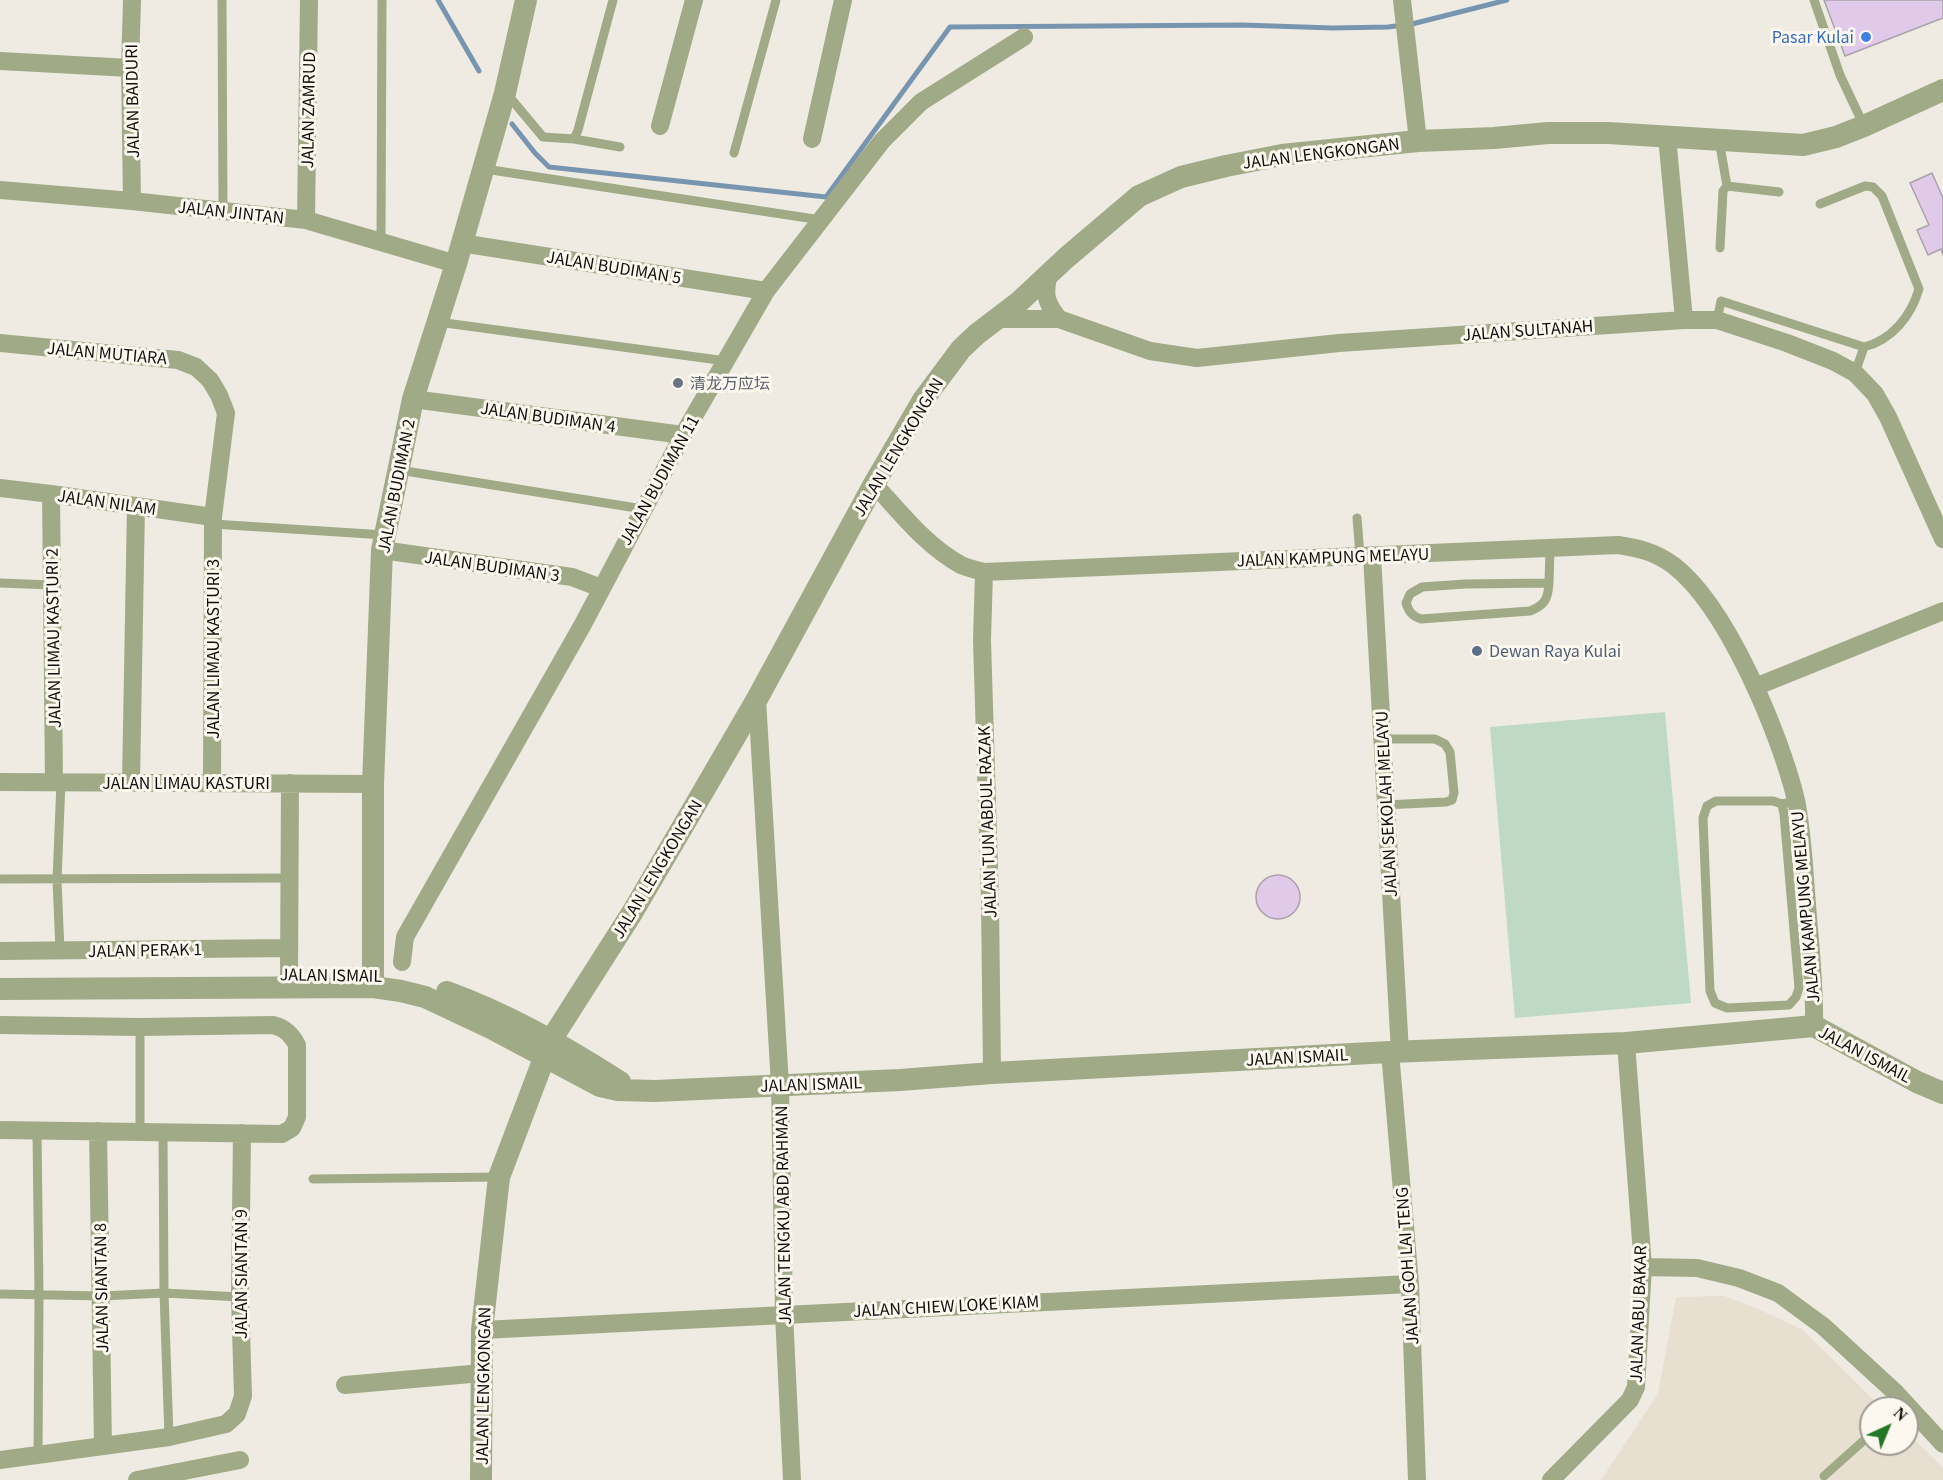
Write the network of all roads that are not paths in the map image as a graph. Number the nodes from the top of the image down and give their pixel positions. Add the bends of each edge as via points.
1 (132, 0) edge
2 (222, 0) edge
3 (309, 0) edge
4 (382, 0) edge
5 (526, 0) edge
6 (613, 0) edge
7 (694, 0) edge
8 (776, 0) edge
9 (843, 0) edge
10 (1814, 0) edge
11 (1403, 5) edge
12 (1024, 37) dead end
13 (0, 61) edge
14 (130, 68) junction
15 (1943, 90) edge
16 (505, 93) junction
17 (660, 126) dead end
18 (1864, 126) junction
19 (1667, 136) junction
20 (574, 139) junction
21 (812, 139) dead end
22 (1719, 140) junction
23 (1418, 141) junction
24 (620, 147) dead end
25 (734, 153) dead end
26 (483, 169) junction
27 (1728, 186) junction
28 (0, 190) edge
29 (1779, 192) dead end
30 (132, 201) junction
31 (1820, 204) dead end
32 (223, 211) junction
33 (306, 220) junction
34 (821, 220) junction
35 (381, 240) junction
36 (1720, 248) dead end
37 (458, 254) junction
38 (1049, 273) junction
39 (766, 291) junction
40 (996, 319) junction
41 (1059, 319) junction
42 (1684, 320) junction
43 (1717, 320) junction
44 (438, 322) junction
45 (0, 344) edge
46 (1864, 347) junction
47 (726, 361) junction
48 (1855, 373) junction
49 (413, 399) junction
50 (682, 435) junction
51 (399, 470) junction
52 (873, 484) junction
53 (0, 489) edge
54 (51, 494) junction
55 (136, 506) junction
56 (643, 509) junction
57 (1357, 518) dead end
58 (213, 520) junction
59 (1943, 539) edge
60 (383, 542) junction
61 (1550, 548) junction
62 (1366, 555) junction
63 (984, 572) junction
64 (0, 583) edge
65 (1548, 584) junction
66 (52, 585) junction
67 (601, 588) junction
68 (1943, 611) edge
69 (1755, 687) junction
70 (757, 699) junction
71 (1384, 739) junction
72 (0, 782) edge
73 (58, 782) junction
74 (131, 782) junction
75 (212, 782) junction
76 (290, 783) junction
77 (373, 784) junction
78 (1789, 803) junction
79 (1385, 805) junction
80 (290, 878) junction
81 (0, 879) edge
82 (57, 879) junction
83 (289, 948) junction
84 (0, 951) edge
85 (60, 951) junction
86 (402, 962) dead end
87 (289, 975) junction
88 (0, 976) edge
89 (373, 981) junction
90 (0, 989) edge
91 (0, 1025) edge
92 (1814, 1026) junction
93 (140, 1027) junction
94 (1626, 1043) junction
95 (548, 1048) junction
96 (1395, 1052) junction
97 (992, 1073) junction
98 (780, 1084) junction
99 (1943, 1093) edge
100 (0, 1130) edge
101 (98, 1131) junction
102 (36, 1132) junction
103 (140, 1132) junction
104 (163, 1133) junction
105 (242, 1133) junction
106 (499, 1177) junction
107 (313, 1179) dead end
108 (1643, 1267) junction
109 (1410, 1284) junction
110 (164, 1293) junction
111 (0, 1294) edge
112 (39, 1296) junction
113 (102, 1296) junction
114 (240, 1297) junction
115 (784, 1314) junction
116 (482, 1330) junction
117 (482, 1373) junction
118 (345, 1385) dead end
119 (1895, 1396) edge
120 (1919, 1420) edge
121 (169, 1437) junction
122 (1943, 1444) edge
123 (1859, 1445) edge
124 (102, 1446) junction
125 (38, 1456) junction
126 (0, 1460) edge
127 (240, 1460) dead end
128 (1824, 1476) dead end
129 (137, 1480) edge
130 (481, 1480) edge
131 (792, 1480) edge
132 (1417, 1480) edge
133 (1551, 1480) edge

1 - 14 street, JALAN BAIDURI
2 - 32 lane
3 - 33 street, JALAN ZAMRUD
4 - 35 lane
5 - 16 street, JALAN BUDIMAN 2
6 - 20 lane
7 - 17 street
8 - 25 lane
9 - 21 street
10 - 18 lane via 1840,75
11 - 23 street
12 - 34 street, JALAN BUDIMAN 11 via 921,102 882,141
13 - 14 street
14 - 30 street, JALAN BAIDURI
15 - 18 street, JALAN LENGKONGAN
16 - 20 lane via 543,137
16 - 26 street, JALAN BUDIMAN 2
18 - 22 street, JALAN LENGKONGAN via 1803,145
19 - 22 street, JALAN LENGKONGAN
19 - 23 street, JALAN LENGKONGAN via 1548,133
19 - 42 street
20 - 24 lane
22 - 27 lane
23 - 38 street, JALAN LENGKONGAN via 1282,155 1181,177 1139,196
26 - 34 lane
26 - 37 street, JALAN BUDIMAN 2
27 - 29 lane
27 - 36 lane via 1723,191
28 - 30 street, JALAN JINTAN
30 - 32 street, JALAN JINTAN
31 - 46 lane via 1865,186 1873,187 1882,196 1918,289 1915,303 1886,339
32 - 33 street, JALAN JINTAN
33 - 35 street, JALAN JINTAN
34 - 39 street, JALAN BUDIMAN 11
35 - 37 street, JALAN JINTAN
37 - 39 street, JALAN BUDIMAN 5
37 - 44 street, JALAN BUDIMAN 2
38 - 40 street, JALAN LENGKONGAN
38 - 41 street via 1046,297
39 - 47 street, JALAN BUDIMAN 11
40 - 41 street, JALAN SULTANAH
40 - 52 street, JALAN LENGKONGAN via 961,349 923,400
41 - 42 street, JALAN SULTANAH via 1150,351 1197,358 1339,343
42 - 43 street, JALAN SULTANAH
43 - 46 lane via 1721,302
43 - 48 street, JALAN SULTANAH via 1787,343
44 - 47 lane
44 - 49 street, JALAN BUDIMAN 2
45 - 58 street, JALAN MUTIARA via 178,360 196,367 210,380 226,413
46 - 48 lane
47 - 50 street, JALAN BUDIMAN 11
48 - 59 street, JALAN SULTANAH via 1875,394 1888,417
49 - 50 street, JALAN BUDIMAN 4
49 - 51 street, JALAN BUDIMAN 2
50 - 56 street, JALAN BUDIMAN 11
51 - 56 lane
51 - 60 street, JALAN BUDIMAN 2
52 - 63 street, JALAN KAMPUNG MELAYU via 938,549 963,566
52 - 70 street, JALAN LENGKONGAN
53 - 54 street, JALAN NILAM
54 - 55 street, JALAN NILAM
54 - 66 street, JALAN LIMAU KASTURI 2
55 - 58 street, JALAN NILAM
55 - 74 street
56 - 67 street, JALAN BUDIMAN 11
57 - 62 lane
58 - 60 lane
58 - 75 street, JALAN LIMAU KASTURI 3
60 - 67 street, JALAN BUDIMAN 3 via 572,577
60 - 77 street, JALAN BUDIMAN 2
61 - 62 street, JALAN KAMPUNG MELAYU
61 - 65 lane
61 - 69 street, JALAN KAMPUNG MELAYU via 1618,545 1644,549 1672,565 1695,586 1717,615
62 - 63 street, JALAN KAMPUNG MELAYU
62 - 71 street, JALAN SEKOLAH MELAYU
63 - 97 street, JALAN TUN ABDUL RAZAK via 982,640
64 - 66 lane
65 - 65 lane via 1543,606 1530,611 1421,619 1414,617 1406,603 1410,594 1422,587
66 - 73 street, JALAN LIMAU KASTURI 2
67 - 86 street, JALAN BUDIMAN 11 via 405,937
68 - 69 street
69 - 78 street, JALAN KAMPUNG MELAYU via 1785,762
70 - 95 street, JALAN LENGKONGAN via 633,913
70 - 98 street, JALAN TENGKU ABD RAHMAN
71 - 79 street, JALAN SEKOLAH MELAYU
71 - 79 lane via 1435,739 1445,744 1450,752 1454,793 1452,800 1446,802
72 - 73 street, JALAN LIMAU KASTURI
73 - 74 street, JALAN LIMAU KASTURI
73 - 82 lane
74 - 75 street, JALAN LIMAU KASTURI
75 - 76 street, JALAN LIMAU KASTURI
76 - 77 street, JALAN LIMAU KASTURI
76 - 80 street
77 - 89 street, JALAN BUDIMAN 2
78 - 78 lane via 1716,801 1707,806 1703,818 1710,992 1715,1003 1727,1008 1789,1005 1799,988 1784,814
78 - 92 street, JALAN KAMPUNG MELAYU via 1804,855 1815,991
79 - 96 street, JALAN SEKOLAH MELAYU
80 - 82 lane
80 - 83 street
81 - 82 lane
82 - 85 lane
83 - 85 street, JALAN PERAK 1
83 - 87 street
84 - 85 street, JALAN PERAK 1
87 - 88 street, JALAN ISMAIL
87 - 89 street, JALAN ISMAIL
89 - 90 street, JALAN ISMAIL
89 - 95 street, JALAN ISMAIL via 398,976 454,994
91 - 93 street
92 - 94 street, JALAN ISMAIL
92 - 99 street, JALAN ISMAIL
93 - 103 lane
93 - 105 street via 273,1024 292,1036 297,1045 297,1117 292,1128 282,1134
94 - 96 street, JALAN ISMAIL
94 - 108 street, JALAN ABU BAKAR
95 - 98 street, JALAN ISMAIL via 592,1063 634,1091
95 - 106 street, JALAN LENGKONGAN
96 - 97 street, JALAN ISMAIL
96 - 109 street, JALAN GOH LAI TENG
97 - 98 street, JALAN ISMAIL
98 - 115 street, JALAN TENGKU ABD RAHMAN
100 - 102 street
101 - 102 street
101 - 103 street
101 - 113 street, JALAN SIANTAN 8
102 - 112 lane
103 - 104 street
104 - 105 street
104 - 110 lane
105 - 114 street, JALAN SIANTAN 9
106 - 107 lane
106 - 116 street, JALAN LENGKONGAN
108 - 119 street via 1697,1268 1778,1293 1823,1326
108 - 133 street, JALAN ABU BAKAR via 1636,1387 1630,1400
109 - 115 street, JALAN CHIEW LOKE KIAM
109 - 132 street, JALAN GOH LAI TENG
110 - 113 lane
110 - 114 lane
110 - 121 lane
111 - 112 lane
112 - 113 lane
112 - 125 lane
113 - 124 street, JALAN SIANTAN 8
114 - 121 street, JALAN SIANTAN 9 via 243,1396 237,1414 226,1424
115 - 116 street, JALAN CHIEW LOKE KIAM
115 - 131 street, JALAN TENGKU ABD RAHMAN
116 - 117 street, JALAN LENGKONGAN
117 - 118 street
117 - 130 street, JALAN LENGKONGAN
120 - 122 street
121 - 124 street
123 - 128 lane
124 - 125 street
125 - 126 street
127 - 129 street

